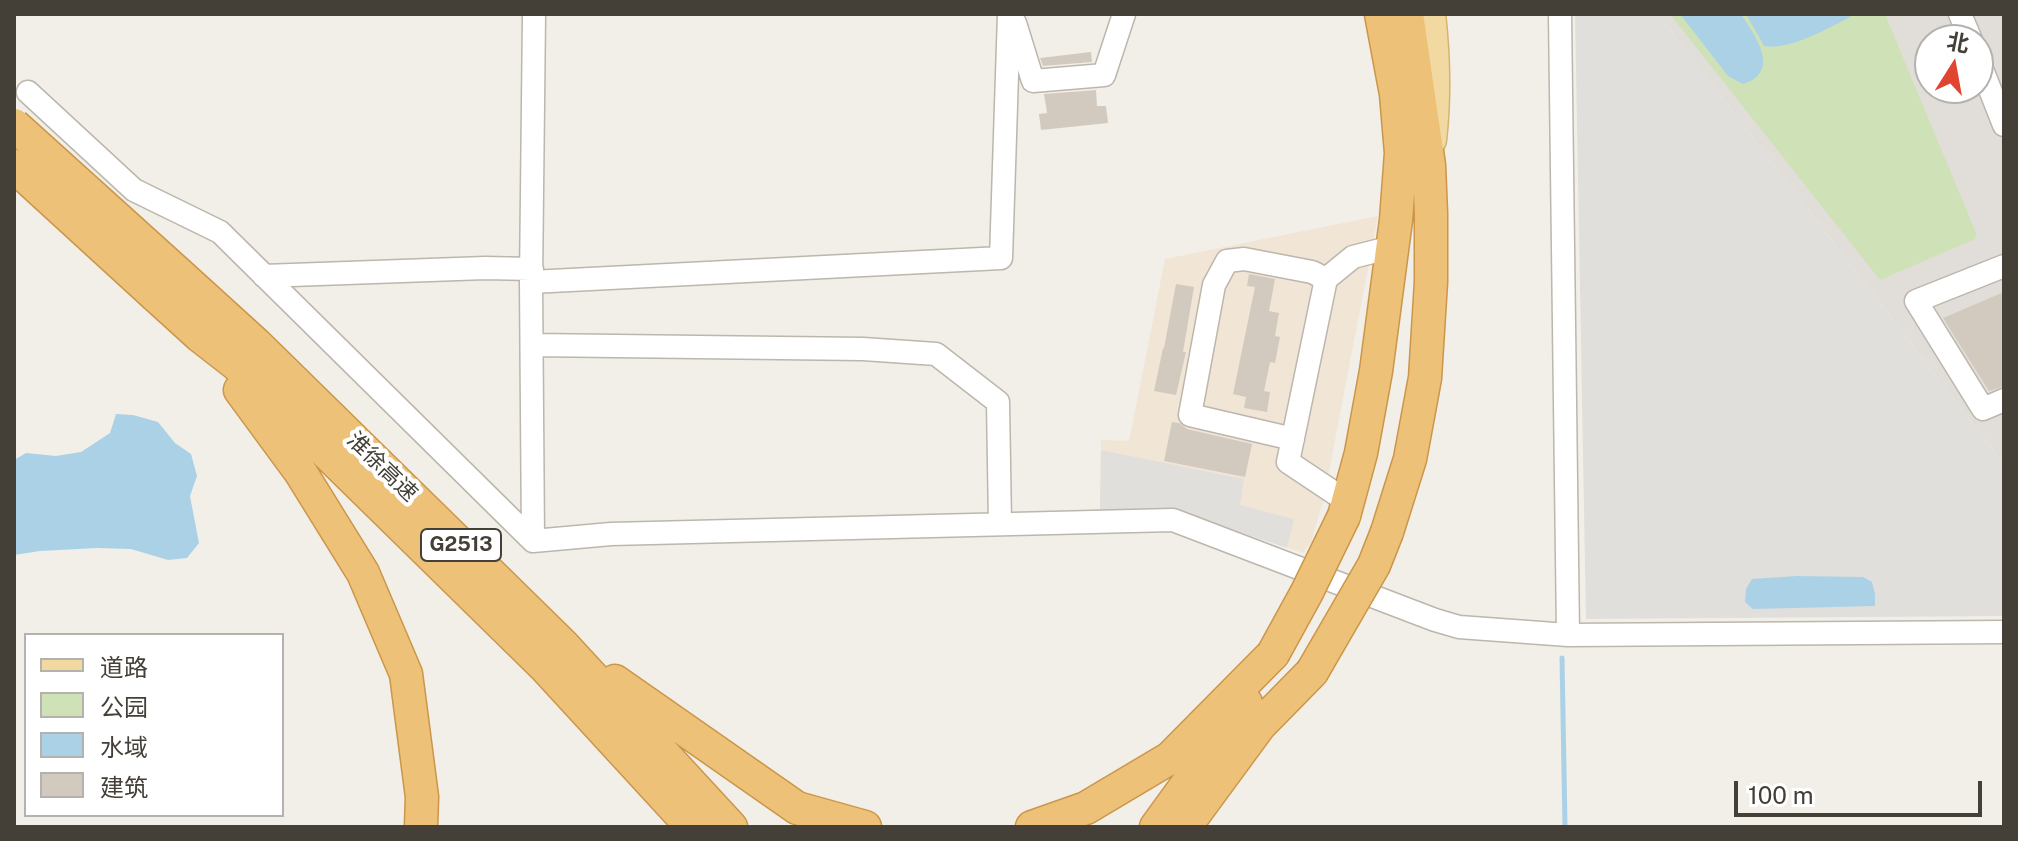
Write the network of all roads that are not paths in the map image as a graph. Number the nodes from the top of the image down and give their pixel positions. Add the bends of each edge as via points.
1 (534, 14) edge
2 (1011, 14) edge
3 (1124, 14) edge
4 (1366, 14) edge
5 (1381, 14) edge
6 (1407, 14) edge
7 (1431, 14) edge
8 (1560, 14) edge
9 (21, 85) edge
10 (1994, 100) edge
11 (14, 125) edge
12 (2004, 125) edge
13 (1415, 159) junction
14 (14, 167) edge
15 (1392, 247) junction
16 (2004, 266) edge
17 (264, 276) junction
18 (532, 276) junction
19 (1326, 279) junction
20 (168, 285) junction
21 (200, 336) junction
22 (532, 345) junction
23 (2004, 400) edge
24 (1293, 439) junction
25 (1346, 509) junction
26 (1000, 524) junction
27 (533, 541) junction
28 (2004, 632) edge
29 (1568, 635) junction
30 (564, 646) junction
31 (1273, 654) junction
32 (1312, 672) junction
33 (421, 827) edge
34 (692, 827) edge
35 (731, 827) edge
36 (865, 827) edge
37 (1032, 827) edge
38 (1156, 827) edge
39 (1185, 827) edge
40 (1216, 827) edge

1 - 18 street
2 - 3 street via 1033,81 1104,75
2 - 18 street via 1001,258
4 - 13 main road
5 - 13 highway
6 - 13 highway
7 - 13 main road via 1436,100
8 - 29 street
9 - 14 street
9 - 17 street via 134,190 220,232
10 - 12 street
11 - 20 highway, 淮徐高速 / G2513, bridge
13 - 15 highway
13 - 32 highway, bridge via 1431,214 1431,282 1425,378 1410,459 1374,565
14 - 20 highway, 淮徐高速 / G2513, bridge
15 - 19 street via 1353,257
15 - 25 highway via 1376,371
16 - 23 street via 1916,301 1983,409
17 - 18 street via 485,268
17 - 27 street
18 - 22 street
19 - 24 street
19 - 24 street via 1244,259 1227,261 1214,285 1190,415
20 - 21 highway, 淮徐高速 / G2513
20 - 30 highway, 淮徐高速 / G2513 via 256,344
21 - 33 highway via 301,473 363,573 406,674
21 - 34 highway, 淮徐高速 / G2513 via 236,364 544,666
22 - 26 street via 936,354 998,402
22 - 27 street
24 - 25 street via 1288,462
25 - 31 highway, bridge
26 - 27 street via 611,534
26 - 29 street via 1173,520 1459,627
28 - 29 street
30 - 35 highway, 淮徐高速 / G2513
30 - 36 highway via 797,808
31 - 37 highway via 1170,758 1086,808
31 - 38 highway via 1242,710
32 - 39 highway via 1260,725
32 - 40 highway via 1249,761

